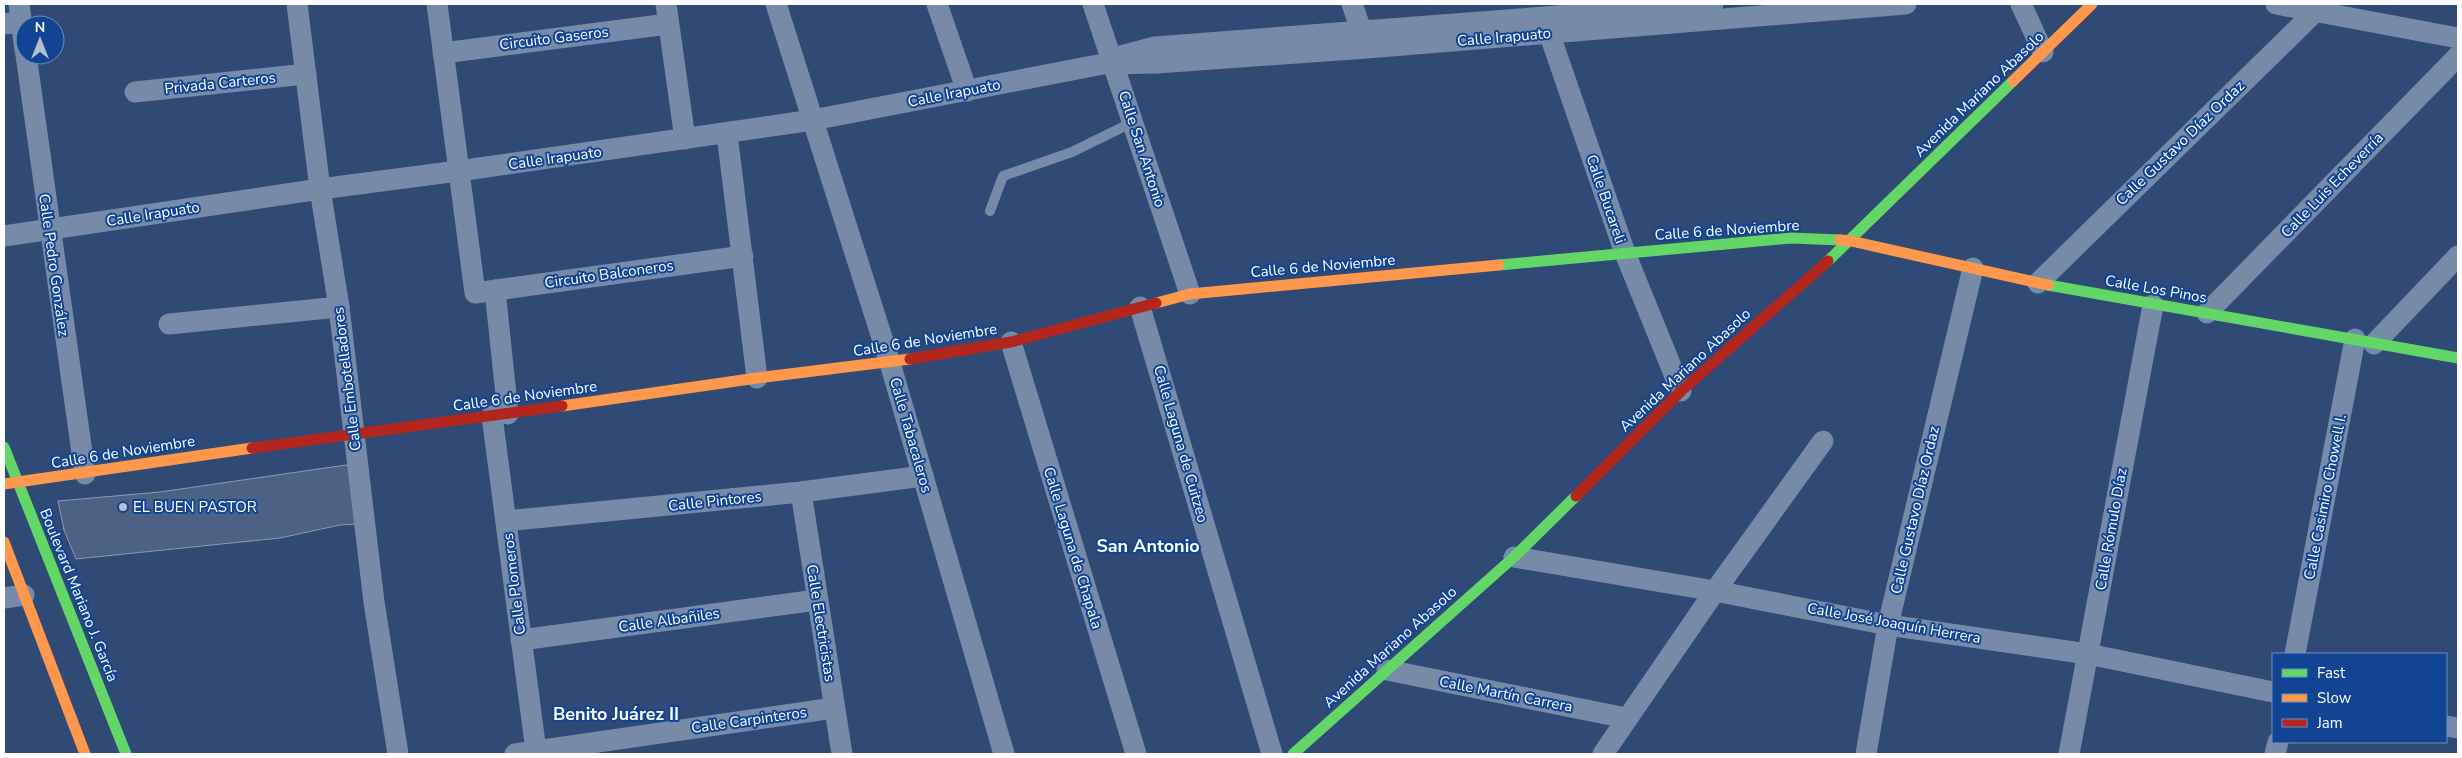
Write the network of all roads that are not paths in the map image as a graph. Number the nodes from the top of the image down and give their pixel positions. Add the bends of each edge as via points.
1 (296, 4) edge
2 (437, 4) edge
3 (776, 4) edge
4 (937, 4) edge
5 (1093, 4) edge
6 (1352, 4) edge
7 (1906, 4) edge
8 (2021, 4) edge
9 (2092, 4) edge
10 (2276, 4) edge
11 (2319, 7) edge
12 (1720, 9) edge
13 (667, 14) edge
14 (1544, 18) edge
15 (2458, 38) edge
16 (1365, 40) junction
17 (2043, 52) junction
18 (443, 53) junction
19 (2458, 56) edge
20 (1110, 62) junction
21 (27, 65) edge
22 (306, 74) junction
23 (967, 91) junction
24 (135, 92) dead end
25 (813, 120) junction
26 (1133, 122) junction
27 (727, 134) junction
28 (685, 139) junction
29 (458, 171) junction
30 (320, 189) junction
31 (990, 211) dead end
32 (49, 229) junction
33 (4, 236) edge
34 (1851, 241) junction
35 (1625, 253) junction
36 (743, 256) junction
37 (2458, 256) edge
38 (1973, 268) junction
39 (2038, 283) junction
40 (495, 290) junction
41 (1190, 294) junction
42 (2153, 305) junction
43 (339, 307) junction
44 (1140, 307) junction
45 (2207, 313) junction
46 (169, 324) dead end
47 (1011, 342) junction
48 (2365, 342) junction
49 (2458, 358) edge
50 (890, 363) junction
51 (757, 378) junction
52 (1681, 391) junction
53 (500, 415) junction
54 (353, 433) junction
55 (1824, 441) dead end
56 (4, 447) edge
57 (85, 474) junction
58 (923, 476) junction
59 (18, 483) junction
60 (4, 484) edge
61 (801, 492) junction
62 (506, 521) junction
63 (4, 542) edge
64 (1514, 557) junction
65 (1715, 591) junction
66 (14, 597) edge
67 (817, 600) junction
68 (1888, 624) junction
69 (521, 640) junction
70 (2295, 653) edge
71 (2088, 654) junction
72 (1386, 670) junction
73 (2272, 692) edge
74 (834, 708) junction
75 (1626, 718) junction
76 (525, 753) edge
77 (85, 754) edge
78 (126, 754) edge
79 (398, 754) edge
80 (842, 754) edge
81 (1004, 754) edge
82 (1136, 754) edge
83 (1272, 754) edge
84 (1293, 754) edge
85 (1603, 754) edge
86 (1866, 754) edge
87 (2069, 754) edge

1 - 22 street, Calle Embotelladores
2 - 18 street
3 - 25 street, Calle Tabacaleros
4 - 23 street
5 - 20 street, Calle San Antonio
6 - 16 street
7 - 12 street, Calle Irapuato
8 - 17 street
9 - 17 street, Avenida Mariano Abasolo
10 - 11 street
11 - 15 street
11 - 39 street, Calle Gustavo Díaz Ordaz
12 - 14 street, Calle Irapuato
13 - 18 street, Circuito Gaseros
13 - 28 street, Circuito Gaseros
14 - 16 street, Calle Irapuato
14 - 35 street, Calle Bucareli
16 - 20 street, Calle Irapuato via 1155,46
17 - 34 street, Avenida Mariano Abasolo
18 - 29 street
19 - 45 street, Calle Luis Echeverría
20 - 23 street, Calle Irapuato
20 - 26 street, Calle San Antonio
21 - 32 street, Calle Pedro González
22 - 24 street, Privada Carteros
22 - 30 street, Calle Embotelladores
23 - 25 street, Calle Irapuato
25 - 27 street, Calle Irapuato
25 - 50 street, Calle Tabacaleros
26 - 31 lane via 1072,152 1003,176
26 - 41 street, Calle San Antonio
27 - 28 street, Calle Irapuato
27 - 36 street
28 - 29 street, Calle Irapuato
29 - 30 street, Calle Irapuato
29 - 40 street, Circuito Balconeros via 475,293
30 - 32 street, Calle Irapuato
30 - 43 street, Calle Embotelladores
32 - 33 street, Calle Irapuato
32 - 57 street, Calle Pedro González
34 - 35 street, Calle 6 de Noviembre via 1791,238
34 - 38 street, Calle Los Pinos
34 - 52 street, Avenida Mariano Abasolo
35 - 41 street, Calle 6 de Noviembre
35 - 52 street, Calle Bucareli
36 - 40 street, Circuito Balconeros
36 - 51 street
37 - 48 street
38 - 39 street, Calle Los Pinos
38 - 68 street, Calle Gustavo Díaz Ordaz
39 - 42 street, Calle Los Pinos
40 - 53 street, Calle Plomeros
41 - 44 street, Calle 6 de Noviembre
42 - 45 street, Calle Los Pinos
42 - 71 street, Calle Rómulo Díaz
43 - 46 street
43 - 54 street, Calle Embotelladores
44 - 47 street, Calle 6 de Noviembre
44 - 83 street, Calle Laguna de Cuitzeo
45 - 48 street, Calle Los Pinos
47 - 50 street, Calle 6 de Noviembre
47 - 82 street, Calle Laguna de Chapala
48 - 49 street, Calle Los Pinos
48 - 70 street, Calle Casimiro Chowell I.
50 - 51 street, Calle 6 de Noviembre
50 - 58 street, Calle Tabacaleros
51 - 53 street, Calle 6 de Noviembre
52 - 64 street, Avenida Mariano Abasolo
53 - 54 street, Calle 6 de Noviembre
53 - 62 street, Calle Plomeros
54 - 57 street, Calle 6 de Noviembre
54 - 79 street, Calle Embotelladores via 374,602
55 - 65 street
56 - 59 street, Boulevard Mariano J. García
57 - 59 street, Calle 6 de Noviembre
58 - 61 street, Calle Pintores
58 - 81 street, Calle Tabacaleros
59 - 60 street, Calle 6 de Noviembre
59 - 78 street, Boulevard Mariano J. García
61 - 62 street, Calle Pintores
61 - 67 street, Calle Electricistas
62 - 69 street, Calle Plomeros
63 - 66 street
64 - 65 street, Calle José Joaquín Herrera
64 - 72 street, Avenida Mariano Abasolo
65 - 68 street, Calle José Joaquín Herrera
65 - 75 street
66 - 77 street
67 - 69 street, Calle Albañiles
67 - 74 street, Calle Electricistas
68 - 71 street, Calle José Joaquín Herrera
68 - 86 street, Calle Gustavo Díaz Ordaz
69 - 76 street, Calle Plomeros
71 - 73 street, Calle José Joaquín Herrera
71 - 87 street, Calle Rómulo Díaz
72 - 75 street, Calle Martín Carrera
72 - 84 street, Avenida Mariano Abasolo
74 - 76 street, Calle Carpinteros
74 - 80 street, Calle Electricistas
75 - 85 street

